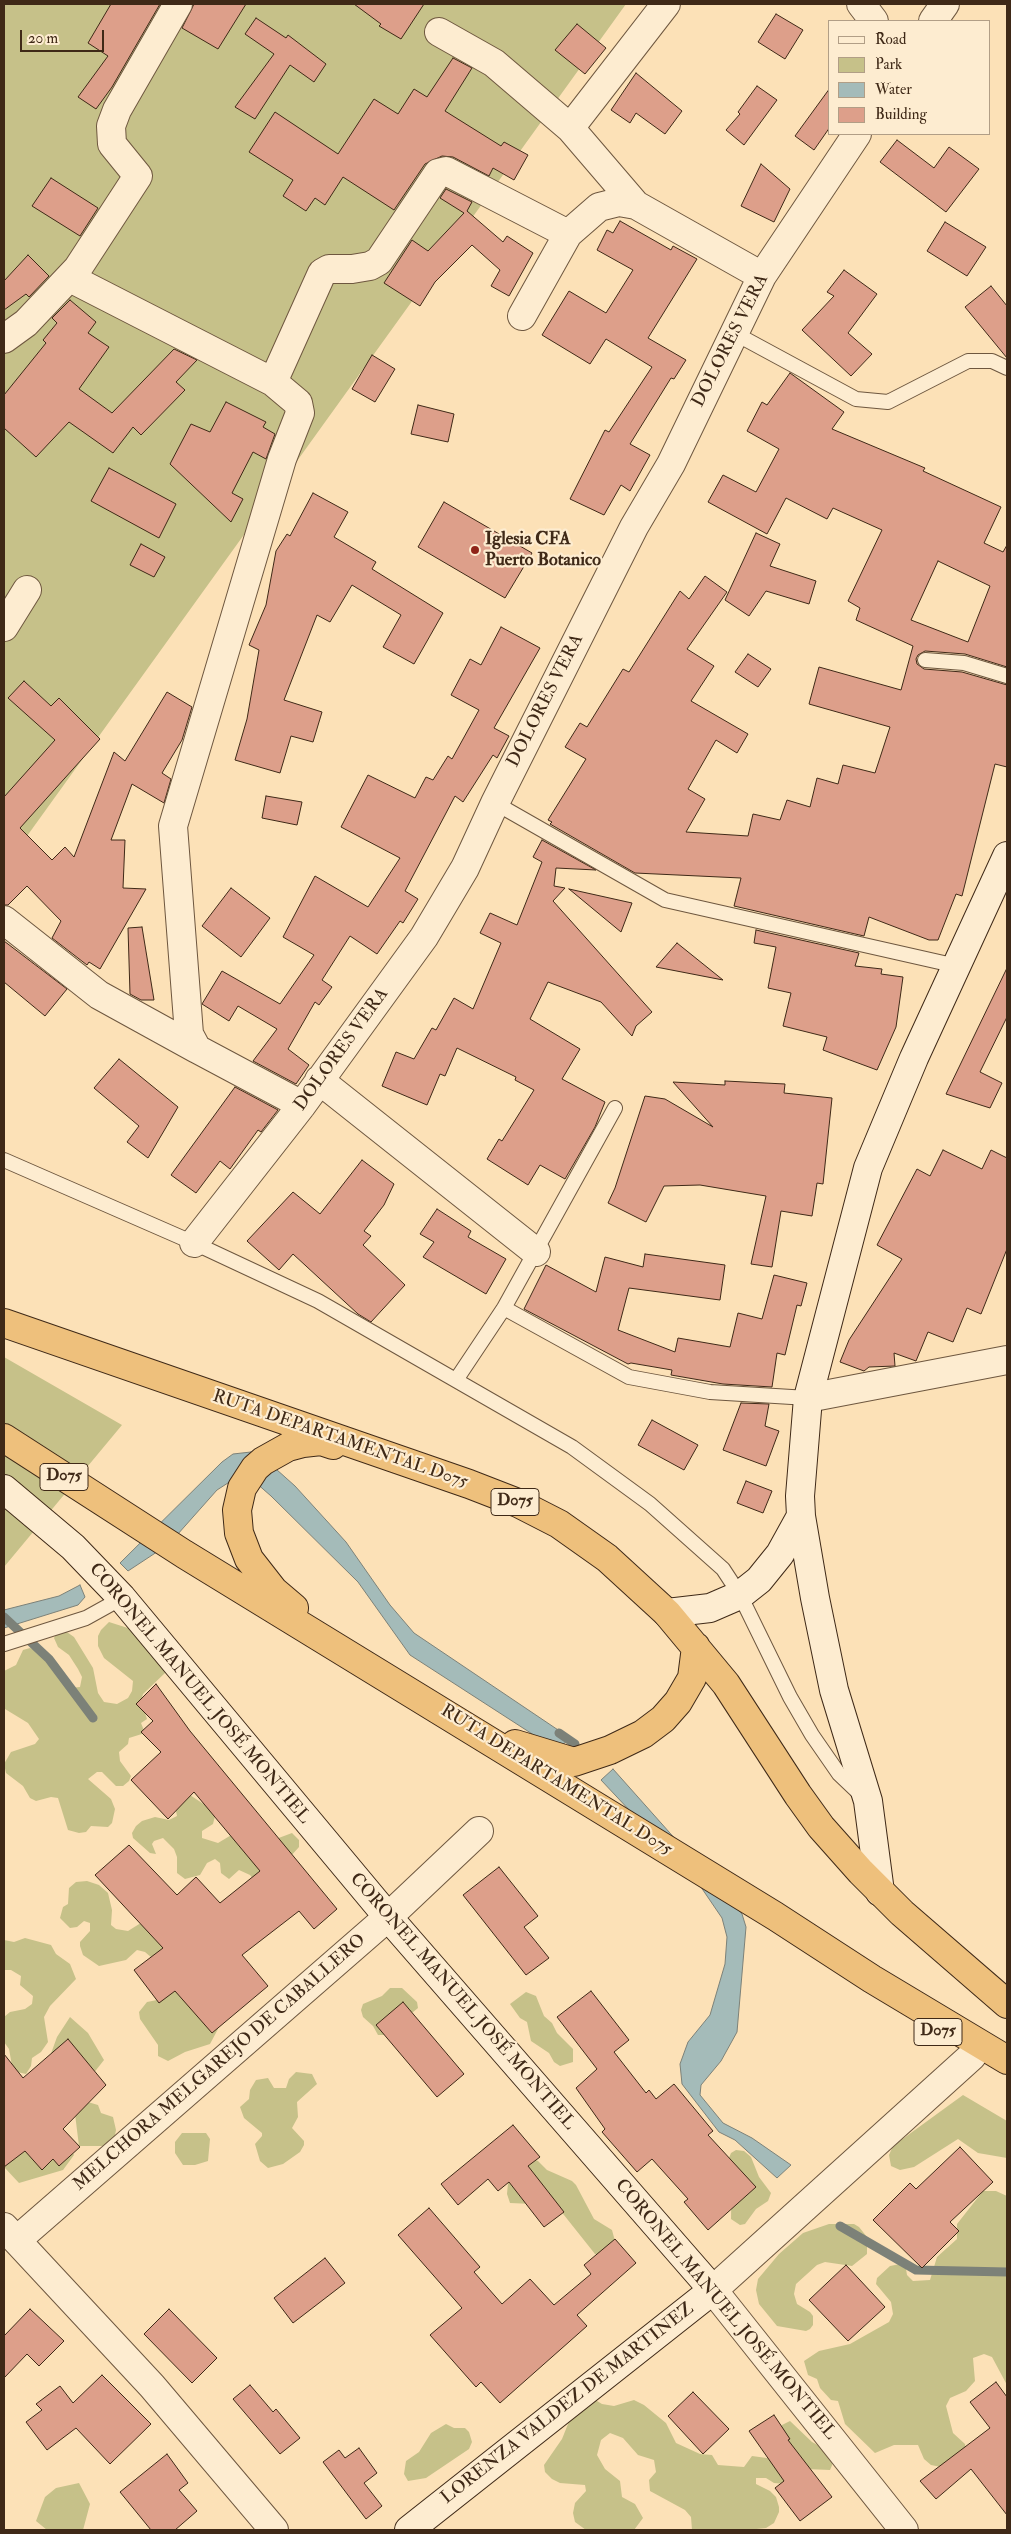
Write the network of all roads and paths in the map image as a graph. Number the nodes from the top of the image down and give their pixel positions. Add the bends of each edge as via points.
1 (178, 4) edge
2 (666, 4) edge
3 (861, 4) edge
4 (945, 4) edge
5 (873, 20) edge
6 (934, 20) edge
7 (439, 32) dead end
8 (570, 128) junction
9 (856, 135) edge
10 (636, 204) junction
11 (568, 234) junction
12 (762, 276) junction
13 (70, 278) junction
14 (522, 316) dead end
15 (734, 333) junction
16 (4, 340) edge
17 (1007, 368) edge
18 (273, 382) junction
19 (27, 590) dead end
20 (4, 627) edge
21 (925, 660) dead end
22 (1007, 676) edge
23 (495, 803) junction
24 (1007, 856) edge
25 (4, 920) edge
26 (956, 966) junction
27 (196, 1049) junction
28 (319, 1080) junction
29 (302, 1105) junction
30 (615, 1108) dead end
31 (4, 1160) edge
32 (194, 1243) junction
33 (536, 1252) junction
34 (504, 1308) junction
35 (4, 1323) edge
36 (1007, 1360) edge
37 (456, 1380) junction
38 (808, 1398) junction
39 (4, 1438) edge
40 (469, 1484) junction
41 (4, 1489) edge
42 (801, 1516) junction
43 (740, 1595) junction
44 (122, 1598) junction
45 (667, 1613) junction
46 (4, 1644) edge
47 (696, 1648) junction
48 (344, 1651) junction
49 (466, 1726) junction
50 (868, 1801) junction
51 (479, 1831) dead end
52 (880, 1892) junction
53 (902, 1913) junction
54 (388, 1917) junction
55 (872, 1978) junction
56 (1007, 1987) edge
57 (1007, 2004) edge
58 (972, 2056) junction
59 (1007, 2060) edge
60 (1007, 2080) edge
61 (8, 2239) edge
62 (713, 2290) junction
63 (274, 2530) edge
64 (409, 2530) edge
65 (904, 2530) edge

1 - 13 street via 111,126 112,144 138,176
2 - 8 street
3 - 5 street
4 - 6 street
7 - 8 street via 494,63
8 - 10 street
9 - 12 street, DOLORES VERA
10 - 11 street via 619,202 599,207
10 - 12 street
11 - 14 street
11 - 18 street via 446,171 438,173 379,262 352,269 330,269 322,274
12 - 15 street, DOLORES VERA
13 - 16 street via 26,323
13 - 18 street
15 - 17 lane via 856,399 888,402 968,361 992,361
15 - 23 street, DOLORES VERA
18 - 27 street via 298,403 300,413 282,459 173,826 188,1034
19 - 20 street
21 - 22 lane via 964,663
23 - 26 lane via 665,900
23 - 28 street, DOLORES VERA via 465,868 424,937
24 - 26 street
25 - 27 street via 98,995
26 - 38 street via 868,1168
27 - 29 street
28 - 29 street, DOLORES VERA
28 - 33 street
29 - 32 street, DOLORES VERA
30 - 33 lane
31 - 32 lane
32 - 37 lane via 318,1301
33 - 34 lane
34 - 37 lane
34 - 38 lane via 629,1377 710,1392
35 - 40 highway, RUTA DEPARTAMENTAL D075 / D075
36 - 38 street
37 - 43 lane via 572,1447 650,1504 723,1569
38 - 42 street
39 - 48 highway, RUTA DEPARTAMENTAL D075 / D075 via 184,1554
40 - 45 highway, RUTA DEPARTAMENTAL D075 / D075 via 518,1503 559,1524 607,1558
40 - 48 highway via 322,1441 288,1447 255,1468 242,1488 237,1510 239,1533 249,1559 274,1590
41 - 44 street, CORONEL MANUEL JOSÉ MONTIEL via 73,1547
42 - 43 street via 770,1567
42 - 50 street via 834,1690
43 - 45 street via 710,1608
43 - 50 lane via 812,1735 839,1774
44 - 46 lane via 86,1618
44 - 54 street, CORONEL MANUEL JOSÉ MONTIEL
45 - 47 highway, RUTA DEPARTAMENTAL D075 / D075
47 - 49 highway via 692,1678 678,1702 643,1734 610,1750 574,1762 530,1750
47 - 52 highway, RUTA DEPARTAMENTAL D075 / D075 via 726,1684 821,1827
48 - 49 highway, RUTA DEPARTAMENTAL D075 / D075
49 - 55 highway, RUTA DEPARTAMENTAL D075 / D075
50 - 52 street
51 - 54 street, MELCHORA MELGAREJO DE CABALLERO
52 - 53 highway, RUTA DEPARTAMENTAL D075 / D075
53 - 56 highway, D075
53 - 57 highway, RUTA DEPARTAMENTAL D075 / D075
54 - 61 street, MELCHORA MELGAREJO DE CABALLERO
54 - 62 street, CORONEL MANUEL JOSÉ MONTIEL
55 - 58 highway, D075
55 - 59 highway, RUTA DEPARTAMENTAL D075 / D075
58 - 60 highway, D075
58 - 62 street, LORENZA VALDEZ DE MARTINEZ
61 - 63 street via 152,2386
62 - 64 street, LORENZA VALDEZ DE MARTINEZ
62 - 65 street, CORONEL MANUEL JOSÉ MONTIEL

